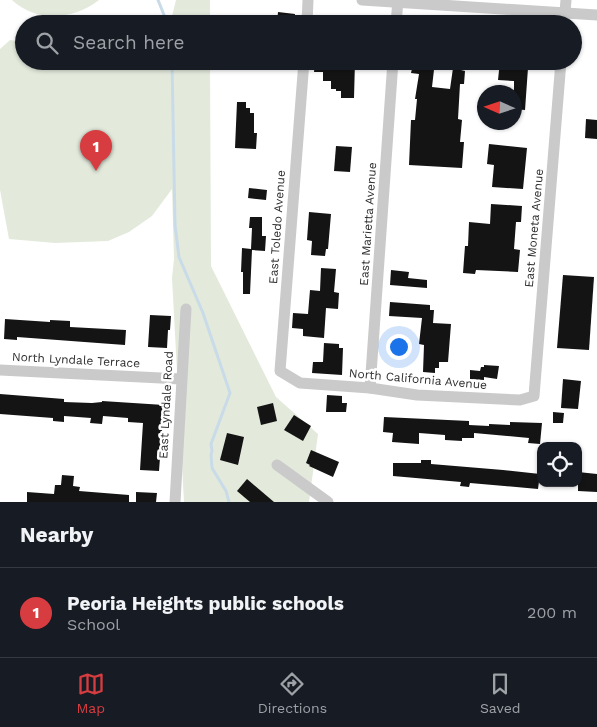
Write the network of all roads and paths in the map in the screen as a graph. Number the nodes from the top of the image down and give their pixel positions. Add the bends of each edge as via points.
1 (308, 0) edge
2 (362, 0) edge
3 (566, 0) edge
4 (398, 1) edge
5 (307, 15) edge
6 (397, 15) edge
7 (528, 15) edge
8 (565, 15) edge
9 (597, 15) edge
10 (582, 17) edge
11 (303, 70) edge
12 (392, 70) edge
13 (560, 70) edge
14 (186, 310) dead end
15 (0, 370) edge
16 (181, 379) junction
17 (300, 383) joint
18 (370, 388) junction
19 (534, 396) joint
20 (277, 464) dead end
21 (175, 502) edge
22 (328, 502) edge

1 - 5 street
2 - 4 street
3 - 8 street
4 - 6 street
4 - 7 street
9 - 10 street
11 - 17 street, East Toledo Avenue via 280,371
12 - 18 street, East Marietta Avenue
13 - 19 street, East Moneta Avenue
14 - 16 street, East Lyndale Road
15 - 16 street, North Lyndale Terrace
16 - 21 street, East Lyndale Road
17 - 18 street, North California Avenue
18 - 19 street, North California Avenue via 417,395 520,400
20 - 22 street

